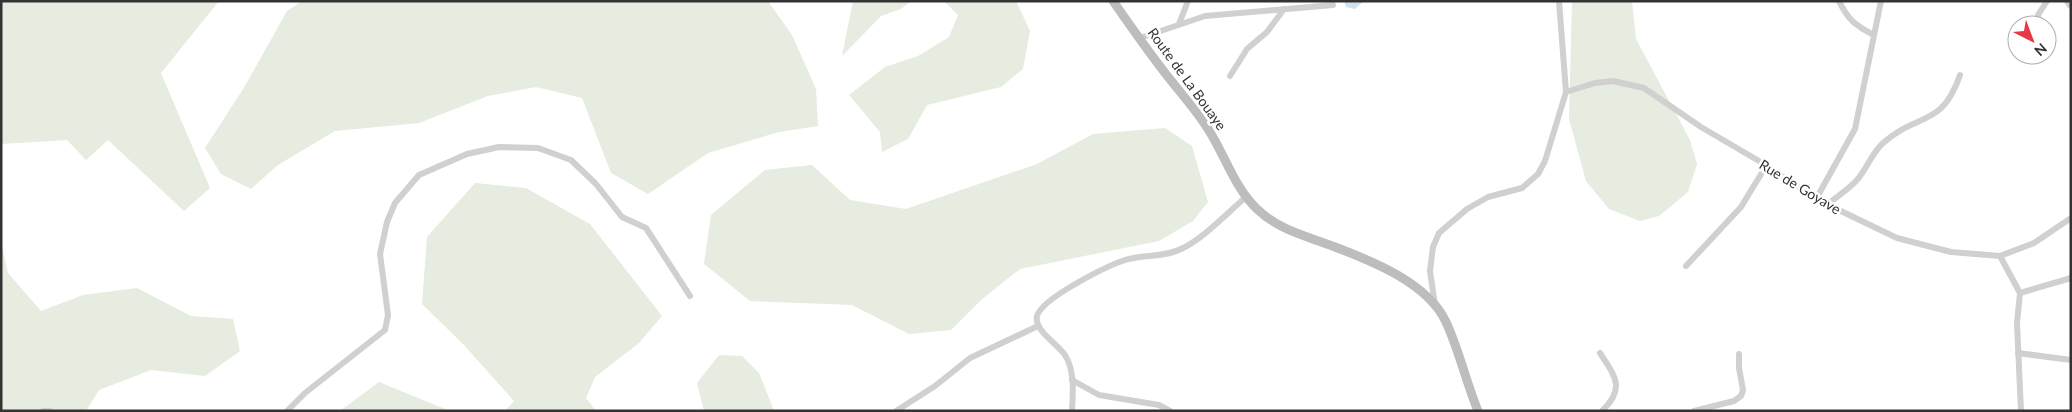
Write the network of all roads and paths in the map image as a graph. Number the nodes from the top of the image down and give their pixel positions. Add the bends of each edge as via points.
1 (1113, 1) edge
2 (1188, 1) edge
3 (1559, 1) edge
4 (1839, 1) edge
5 (1881, 1) edge
6 (2048, 1) edge
7 (2068, 1) edge
8 (1333, 5) dead end
9 (2071, 5) edge
10 (1284, 9) junction
11 (2038, 15) edge
12 (1178, 24) junction
13 (1874, 35) junction
14 (1140, 38) junction
15 (1960, 75) dead end
16 (1230, 76) dead end
17 (1566, 92) junction
18 (1766, 166) junction
19 (1246, 197) junction
20 (1816, 199) junction
21 (1828, 205) junction
22 (2071, 218) edge
23 (2000, 256) junction
24 (1686, 266) dead end
25 (2071, 278) edge
26 (2020, 293) junction
27 (690, 296) dead end
28 (1436, 307) junction
29 (1038, 326) junction
30 (1600, 353) dead end
31 (2018, 353) junction
32 (1739, 354) dead end
33 (2071, 360) edge
34 (1072, 380) junction
35 (43, 411) edge
36 (50, 411) edge
37 (287, 411) edge
38 (896, 411) edge
39 (1072, 411) edge
40 (1170, 411) edge
41 (1478, 411) edge
42 (1602, 411) edge
43 (1694, 411) edge
44 (2021, 411) edge

1 - 14 main road, Route de La Bouaye
2 - 12 street
3 - 17 street
4 - 13 street via 1848,19
5 - 13 street
6 - 11 street
7 - 9 street
8 - 10 street
10 - 12 street via 1205,16
10 - 16 street via 1267,32 1247,49
12 - 14 street
13 - 20 street via 1855,129
14 - 19 main road, Route de La Bouaye via 1209,130
15 - 21 street via 1954,94 1943,108 1891,137 1876,151 1858,179
17 - 18 street, Rue de Goyave via 1595,83 1613,82 1644,88 1701,128
17 - 28 street via 1545,161 1531,181 1522,188 1488,197 1439,233 1432,246 1430,270
18 - 20 street, Rue de Goyave
18 - 24 street via 1740,207
19 - 28 main road, Route de La Bouaye via 1283,229 1389,270
19 - 29 street via 1183,249 1168,255 1127,259 1057,296 1044,305 1037,317
20 - 21 street, Rue de Goyave
21 - 23 street, Rue de Goyave via 1898,238 1951,252
22 - 23 street, Rue de Goyave via 2034,243
23 - 26 street
25 - 26 street
26 - 31 street
27 - 37 street via 653,236 646,228 622,217 596,184 571,160 538,148 491,148 467,154 419,176 395,203 380,254 388,315 384,330
28 - 41 main road, Route de La Bouaye via 1445,321
29 - 34 street via 1066,356
29 - 38 street via 970,358
30 - 42 street via 1614,374 1617,389 1613,400
31 - 33 street
31 - 44 street
32 - 43 street via 1741,396
34 - 39 street
34 - 40 street via 1099,395 1159,405
35 - 36 street

